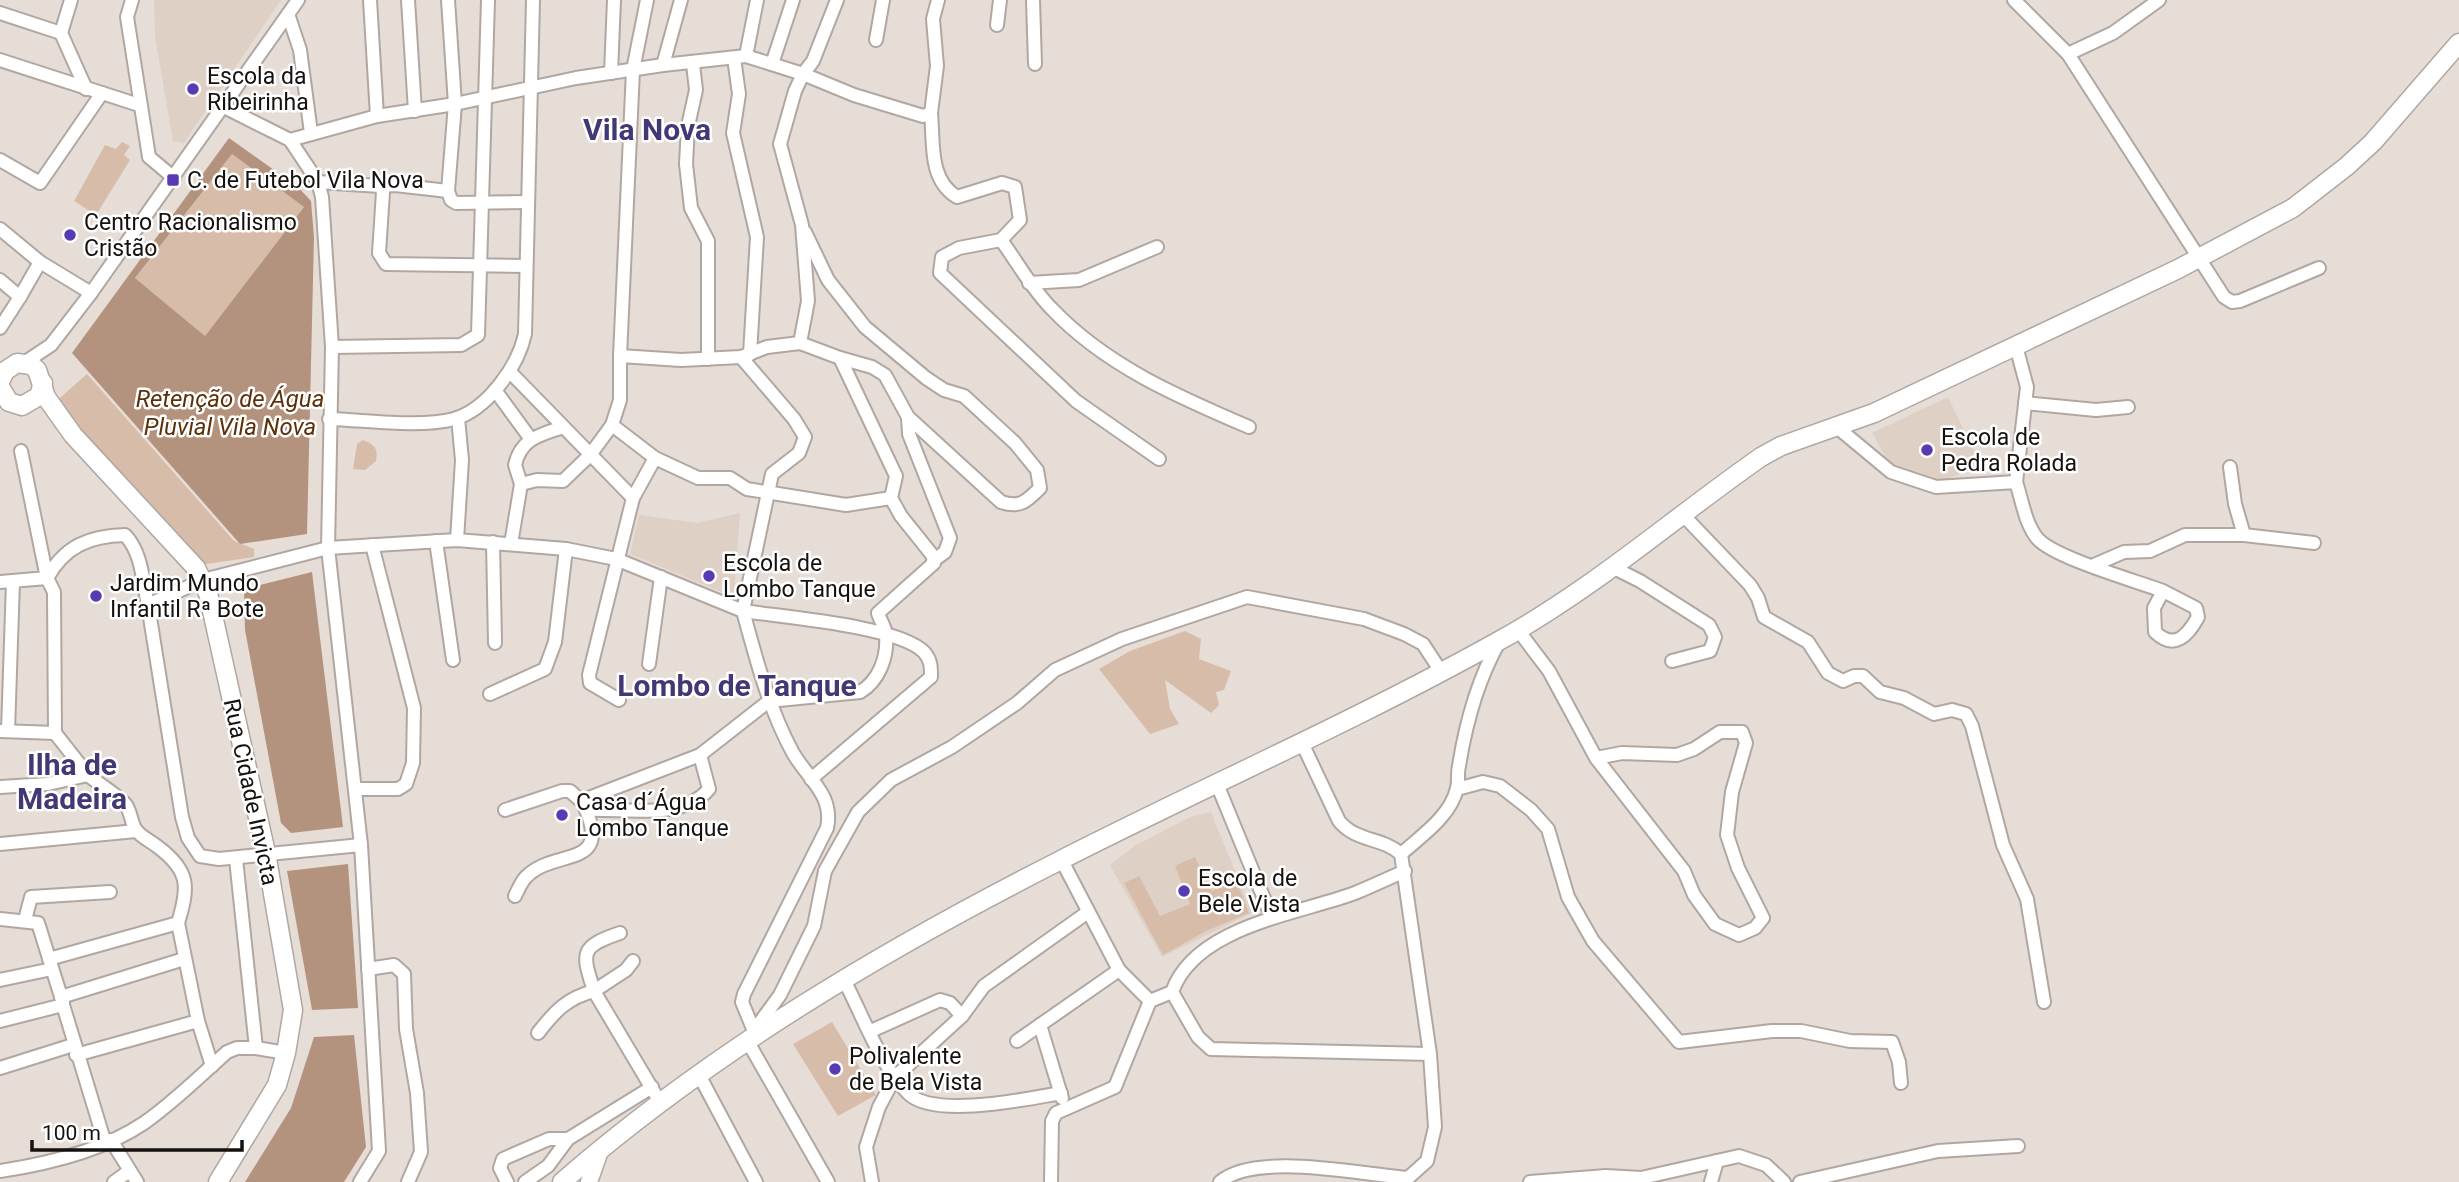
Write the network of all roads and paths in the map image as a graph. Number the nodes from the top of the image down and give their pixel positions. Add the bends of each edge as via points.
1 (71, 0) edge
2 (132, 0) edge
3 (298, 0) edge
4 (370, 0) edge
5 (408, 0) edge
6 (448, 0) edge
7 (488, 0) edge
8 (533, 0) edge
9 (614, 0) edge
10 (647, 0) edge
11 (681, 0) edge
12 (757, 0) edge
13 (793, 0) edge
14 (836, 0) edge
15 (883, 0) edge
16 (938, 0) edge
17 (1000, 0) edge
18 (1033, 0) edge
19 (2014, 0) edge
20 (2159, 0) edge
21 (0, 13) edge
22 (288, 14) junction
23 (997, 25) dead end
24 (61, 33) junction
25 (876, 40) dead end
26 (2459, 43) edge
27 (2068, 54) junction
28 (740, 57) junction
29 (0, 60) edge
30 (2452, 60) edge
31 (693, 64) junction
32 (772, 64) junction
33 (1035, 64) dead end
34 (663, 65) junction
35 (633, 70) junction
36 (611, 73) junction
37 (803, 74) junction
38 (86, 89) junction
39 (531, 89) junction
40 (102, 93) junction
41 (487, 98) junction
42 (455, 104) junction
43 (139, 106) junction
44 (224, 107) junction
45 (415, 111) junction
46 (931, 113) junction
47 (377, 116) junction
48 (311, 134) junction
49 (290, 140) junction
50 (0, 160) edge
51 (174, 178) junction
52 (318, 182) junction
53 (380, 186) junction
54 (448, 191) junction
55 (483, 202) junction
56 (528, 202) junction
57 (802, 225) junction
58 (0, 229) edge
59 (1000, 240) junction
60 (1157, 247) dead end
61 (2200, 257) junction
62 (40, 262) junction
63 (480, 265) junction
64 (526, 266) junction
65 (2319, 268) dead end
66 (0, 280) edge
67 (1028, 283) junction
68 (92, 293) junction
69 (20, 298) junction
70 (0, 328) edge
71 (800, 343) junction
72 (51, 345) junction
73 (2016, 346) junction
74 (332, 347) junction
75 (620, 356) junction
76 (746, 356) junction
77 (840, 358) junction
78 (708, 359) junction
79 (14, 362) edge
80 (510, 372) junction
81 (42, 379) junction
82 (0, 388) edge
83 (495, 390) junction
84 (2025, 403) junction
85 (14, 407) edge
86 (2127, 407) dead end
87 (908, 417) junction
88 (458, 418) junction
89 (329, 419) junction
90 (612, 425) junction
91 (562, 427) junction
92 (1249, 427) dead end
93 (1838, 428) junction
94 (73, 435) junction
95 (530, 438) junction
96 (22, 451) dead end
97 (590, 455) junction
98 (655, 458) junction
99 (1159, 459) dead end
100 (2230, 467) dead end
101 (2016, 482) junction
102 (521, 484) junction
103 (766, 491) junction
104 (633, 498) junction
105 (891, 498) junction
106 (1684, 516) junction
107 (2244, 535) junction
108 (457, 540) junction
109 (436, 541) junction
110 (493, 542) junction
111 (2314, 543) dead end
112 (511, 544) junction
113 (372, 545) junction
114 (328, 548) junction
115 (566, 549) junction
116 (616, 559) junction
117 (933, 561) junction
118 (2094, 565) junction
119 (1614, 568) junction
120 (661, 577) junction
121 (47, 578) junction
122 (203, 580) junction
123 (6, 581) edge
124 (2163, 591) dead end
125 (148, 606) junction
126 (743, 611) junction
127 (1518, 630) junction
128 (886, 633) junction
129 (1500, 641) junction
130 (495, 643) dead end
131 (453, 660) dead end
132 (1672, 661) dead end
133 (649, 664) dead end
134 (1442, 673) junction
135 (490, 694) dead end
136 (619, 700) dead end
137 (769, 701) junction
138 (4, 731) edge
139 (55, 733) junction
140 (1302, 743) junction
141 (700, 755) junction
142 (1596, 758) junction
143 (88, 775) junction
144 (811, 779) junction
145 (1217, 784) junction
146 (0, 787) edge
147 (355, 789) junction
148 (1457, 789) junction
149 (584, 805) junction
150 (505, 810) dead end
151 (136, 831) junction
152 (0, 844) edge
153 (361, 845) junction
154 (266, 853) junction
155 (1401, 854) junction
156 (236, 859) junction
157 (1061, 859) junction
158 (1405, 871) junction
159 (110, 892) dead end
160 (515, 897) dead end
161 (1088, 912) junction
162 (1272, 918) junction
163 (0, 919) edge
164 (25, 920) junction
165 (178, 923) junction
166 (620, 933) dead end
167 (184, 959) junction
168 (633, 961) dead end
169 (50, 964) junction
170 (369, 969) junction
171 (1119, 970) junction
172 (0, 980) edge
173 (845, 980) junction
174 (594, 991) junction
175 (1172, 992) junction
176 (62, 1001) junction
177 (1150, 1001) junction
178 (2044, 1002) dead end
179 (962, 1016) junction
180 (0, 1021) edge
181 (198, 1021) junction
182 (1040, 1025) junction
183 (870, 1031) junction
184 (538, 1033) dead end
185 (752, 1037) junction
186 (1017, 1041) dead end
187 (256, 1048) junction
188 (75, 1050) junction
189 (286, 1053) junction
190 (1430, 1054) junction
191 (212, 1066) junction
192 (0, 1068) edge
193 (698, 1073) junction
194 (895, 1077) junction
195 (1901, 1083) dead end
196 (1061, 1093) junction
197 (656, 1094) junction
198 (1065, 1107) junction
199 (568, 1139) junction
200 (108, 1141) junction
201 (2018, 1146) dead end
202 (601, 1148) junction
203 (1717, 1161) junction
204 (0, 1171) edge
205 (133, 1177) edge
206 (1564, 1181) edge
207 (114, 1182) edge
208 (218, 1182) edge
209 (360, 1182) edge
210 (408, 1182) edge
211 (507, 1182) edge
212 (525, 1182) edge
213 (562, 1182) edge
214 (589, 1182) edge
215 (756, 1182) edge
216 (828, 1182) edge
217 (872, 1182) edge
218 (1051, 1182) edge
219 (1220, 1182) edge
220 (1530, 1182) edge
221 (1711, 1182) edge
222 (1784, 1182) edge
223 (1800, 1182) edge

1 - 24 street
2 - 43 street via 127,17
3 - 22 street
4 - 47 street
5 - 45 street
6 - 42 street
7 - 41 street
8 - 39 street
9 - 36 street
10 - 35 street
11 - 34 street
12 - 28 street
13 - 32 street
14 - 37 street via 813,61
15 - 25 street
16 - 46 street via 933,19 937,66
17 - 23 street
18 - 33 street
19 - 27 street
20 - 27 street via 2113,33
21 - 24 street
22 - 44 street
22 - 48 street via 300,50
24 - 38 street
26 - 30 main road
27 - 61 street
28 - 31 street
28 - 32 street
28 - 76 street via 733,133 757,237
29 - 38 street
30 - 61 main road via 2317,192
31 - 34 street
31 - 78 street via 696,90 686,164 691,208 708,241
32 - 37 street
34 - 35 street
35 - 36 street
35 - 75 street
36 - 39 street
37 - 46 street via 854,95 923,116
37 - 57 street via 780,144
38 - 40 street
39 - 41 street
39 - 56 street
40 - 43 street
40 - 50 street via 40,183
41 - 42 street
41 - 55 street
42 - 45 street
42 - 54 street
43 - 51 street via 149,157
44 - 49 street
44 - 51 street
45 - 47 street
46 - 59 street via 934,163 944,188 957,197 1002,184 1015,187 1020,220
47 - 48 street
48 - 49 street
49 - 52 street
51 - 68 street
52 - 53 street
52 - 74 street
53 - 54 street
53 - 63 street via 379,253 386,264
54 - 55 street via 456,203
55 - 56 street
55 - 63 street
56 - 64 street
57 - 71 street via 808,301
57 - 87 street via 828,280 865,327 926,378 964,396 1016,443 1037,470 1040,488 1016,507 1000,502
58 - 62 street
59 - 67 street
59 - 99 street via 959,248 943,257 940,272 1076,401
60 - 67 street via 1079,280
61 - 65 street via 2224,297 2232,302
61 - 73 main road
62 - 68 street
62 - 69 street
63 - 64 street
63 - 74 street via 478,335 470,342
64 - 80 street via 525,334 521,355
66 - 69 street
67 - 92 street via 1098,349 1159,388
68 - 72 street
69 - 70 street
71 - 76 street via 767,347
71 - 77 street
72 - 79 street
72 - 81 street
73 - 84 street
73 - 93 main road
74 - 89 street
75 - 78 street
75 - 90 street via 620,400
76 - 78 street
76 - 103 street via 805,437 799,453 772,474
77 - 87 street via 885,375
77 - 105 street via 896,476
79 - 81 main road
79 - 82 main road via 5,370
80 - 83 street
80 - 91 street
81 - 85 main road via 39,396
81 - 94 main road, Rua Cidade Invicta via 46,397
82 - 85 main road
83 - 88 street
83 - 95 street
84 - 86 street via 2096,410
84 - 101 street
85 - 94 main road, Rua Cidade Invicta via 38,407
87 - 117 street via 909,434 950,538 945,552
88 - 89 street via 438,422
88 - 108 street via 462,460
89 - 114 street
90 - 97 street
90 - 98 street
91 - 95 street
91 - 97 street
93 - 101 street via 1891,472 1936,487
93 - 106 main road via 1761,457
94 - 122 main road, Rua Cidade Invicta
95 - 102 street via 515,465
96 - 121 street
97 - 102 street via 563,481
97 - 104 street
98 - 103 street via 698,478 730,478 747,489
98 - 104 street
100 - 107 street
101 - 118 street via 2031,530 2040,541
102 - 112 street
103 - 105 street via 846,505
103 - 126 street
104 - 116 street
105 - 117 street
106 - 119 main road
106 - 178 street via 1750,585 1764,617 1808,642 1834,679 1863,676 1880,692 1934,714 1952,710 1966,714 2003,845 2027,899
107 - 111 street
107 - 118 street via 2185,535 2150,551 2124,552
108 - 109 street
108 - 110 street
109 - 113 street
109 - 131 street
110 - 112 street
110 - 130 street
112 - 115 street
113 - 114 street
113 - 147 street via 414,708 413,763 406,784 398,789
114 - 122 street
114 - 147 street
115 - 116 street
115 - 135 street via 555,642 545,669
116 - 120 street
116 - 136 street via 589,675 590,683
117 - 128 street via 878,613
118 - 124 street
119 - 127 main road
119 - 132 street via 1709,625 1715,637 1710,651
120 - 126 street
120 - 133 street
121 - 123 street
121 - 125 street via 70,548 125,535 139,563
121 - 139 street via 54,592
122 - 125 street
122 - 154 main road, Rua Cidade Invicta
123 - 138 street
125 - 156 street via 188,838 200,856
126 - 128 street
126 - 137 street
127 - 129 main road
127 - 142 street via 1549,671
128 - 137 street via 880,672 872,685 860,692
128 - 144 street via 922,649 931,661 930,677
129 - 134 main road
129 - 148 street via 1474,696
134 - 140 main road
134 - 185 street via 1423,644 1405,634 1364,619 1247,597 1122,639 1055,670 1006,711 891,780 858,812 825,871 814,926 780,995
137 - 141 street
137 - 144 street
138 - 139 street
139 - 143 street
140 - 145 main road
140 - 155 street via 1347,832 1389,844
141 - 149 street
141 - 149 street via 709,789 699,801 672,809
142 - 142 street via 1622,753 1677,755 1720,732 1742,732 1746,743 1732,792 1727,835 1763,918 1755,928 1739,935 1715,924 1684,871
143 - 146 street via 48,784
143 - 151 street via 127,806
144 - 185 street via 823,793 830,815 744,994
145 - 157 main road
145 - 162 street
147 - 153 street
148 - 155 street via 1441,817
148 - 195 street via 1483,782 1500,786 1548,829 1568,897 1592,941 1679,1042 1772,1031 1892,1042
149 - 150 street via 570,791 562,791
149 - 160 street via 593,834 590,846 583,853 533,871
151 - 152 street
151 - 165 street via 175,860 186,879
153 - 154 street
153 - 170 street
154 - 156 street
154 - 189 main road, Rua Cidade Invicta via 293,1010
155 - 158 street
156 - 187 street
157 - 161 street
157 - 173 main road
158 - 162 street via 1354,893
158 - 190 street
159 - 164 street via 31,897
161 - 171 street
161 - 179 street via 984,986
162 - 175 street via 1207,948 1175,982
163 - 164 street
164 - 169 street via 42,929
165 - 167 street
165 - 169 street
166 - 174 street via 587,948 584,959
167 - 176 street
167 - 181 street
168 - 174 street
169 - 172 street
169 - 176 street
170 - 209 street via 379,1151
170 - 210 street via 394,965 404,974 421,1152
171 - 177 street
171 - 182 street
173 - 183 street
173 - 185 main road
174 - 184 street via 573,996
174 - 197 street
175 - 177 street
175 - 190 street via 1198,1037 1211,1049
176 - 180 street
176 - 188 street
177 - 198 street via 1115,1087
179 - 183 street via 940,1000
179 - 194 street
181 - 188 street
181 - 191 street
182 - 186 street
182 - 196 street
183 - 194 street
185 - 193 main road
185 - 216 street
187 - 189 street
187 - 191 street via 237,1048
188 - 192 street
188 - 200 street
189 - 208 main road, Rua Cidade Invicta via 268,1103
190 - 219 street via 1435,1127 1427,1161 1408,1178 1295,1165 1242,1172
191 - 200 street via 144,1124
193 - 197 main road
193 - 215 street
194 - 196 street via 909,1096 931,1105 1009,1102
194 - 217 street via 866,1147
196 - 198 street
197 - 199 street
197 - 202 main road
198 - 218 street via 1052,1121
199 - 211 street via 549,1139 503,1159 500,1168
199 - 212 street via 548,1166
200 - 204 street
200 - 205 street
201 - 223 street via 1938,1151
202 - 213 main road
202 - 214 street
203 - 206 street via 1641,1178
203 - 221 street
203 - 222 street via 1739,1156 1766,1165
205 - 207 street
206 - 220 street

